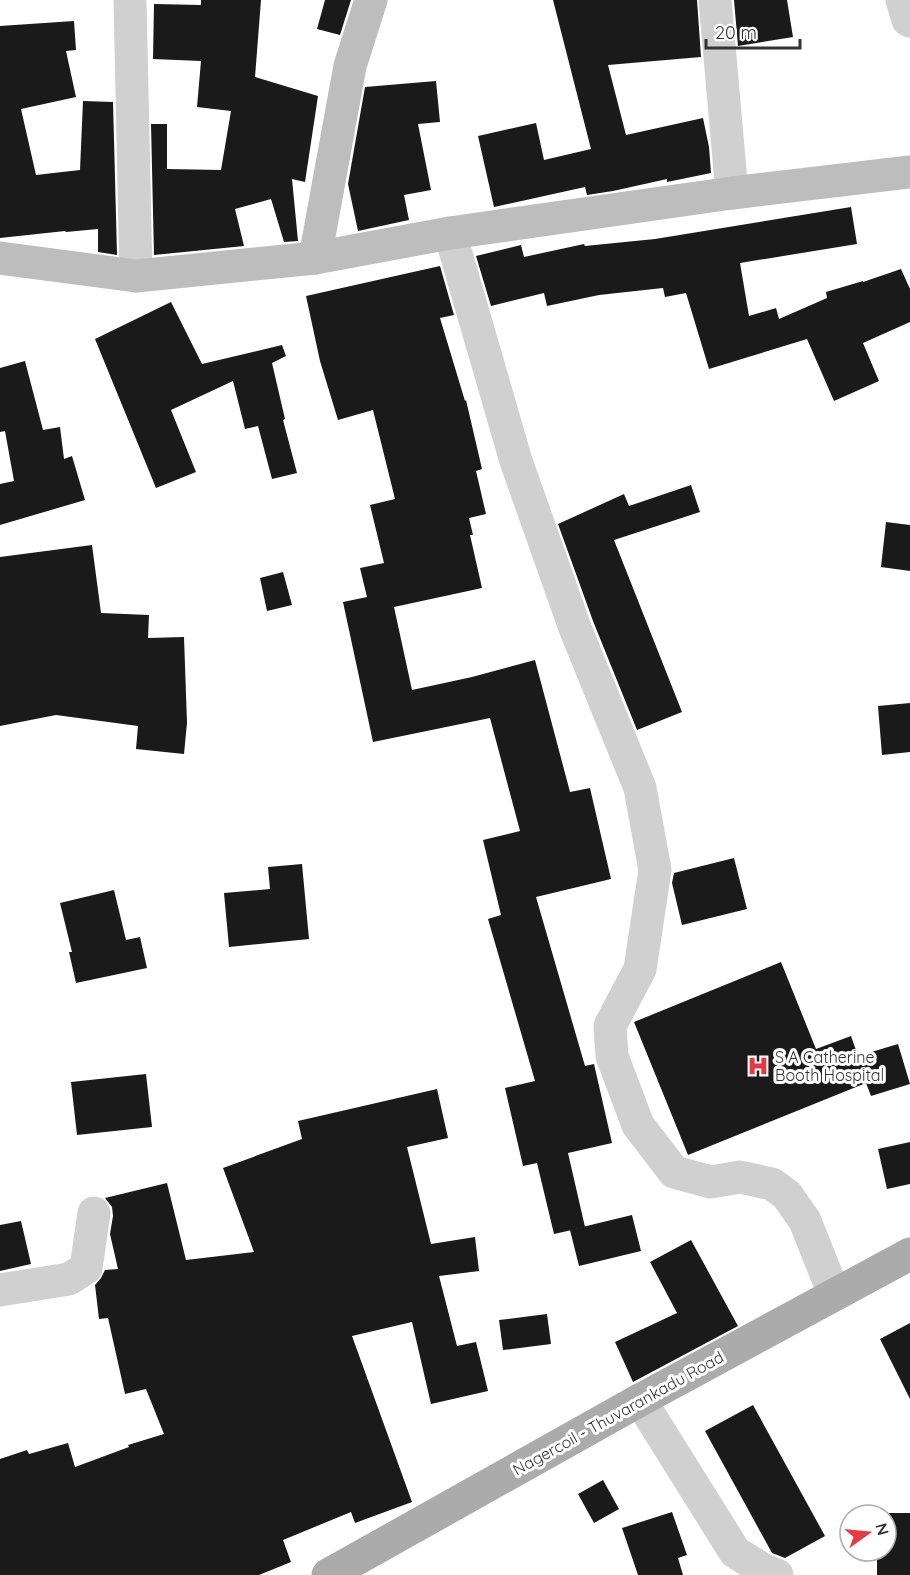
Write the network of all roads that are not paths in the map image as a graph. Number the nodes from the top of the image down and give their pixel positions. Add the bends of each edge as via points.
1 (130, 0) edge
2 (371, 0) edge
3 (715, 0) edge
4 (902, 0) edge
5 (910, 21) edge
6 (910, 172) edge
7 (732, 193) junction
8 (450, 233) junction
9 (0, 258) edge
10 (315, 258) junction
11 (136, 276) junction
12 (94, 1214) dead end
13 (910, 1254) edge
14 (0, 1290) edge
15 (834, 1294) junction
16 (640, 1401) junction
17 (328, 1575) edge
18 (777, 1575) edge

1 - 11 street
2 - 10 street via 350,66
3 - 7 street
4 - 5 street
6 - 7 street
7 - 8 street
8 - 10 street
8 - 15 street via 516,461 575,628 640,788 655,870 640,969 610,1026 612,1056 638,1125 674,1172 711,1182 740,1178 772,1184 787,1195 805,1221
9 - 11 street
10 - 11 street
12 - 14 street via 86,1268 69,1279
13 - 15 main road, Nagercoil - Thuvarankadu Road
15 - 16 main road, Nagercoil - Thuvarankadu Road
16 - 17 main road, Nagercoil - Thuvarankadu Road
16 - 18 street via 735,1552

